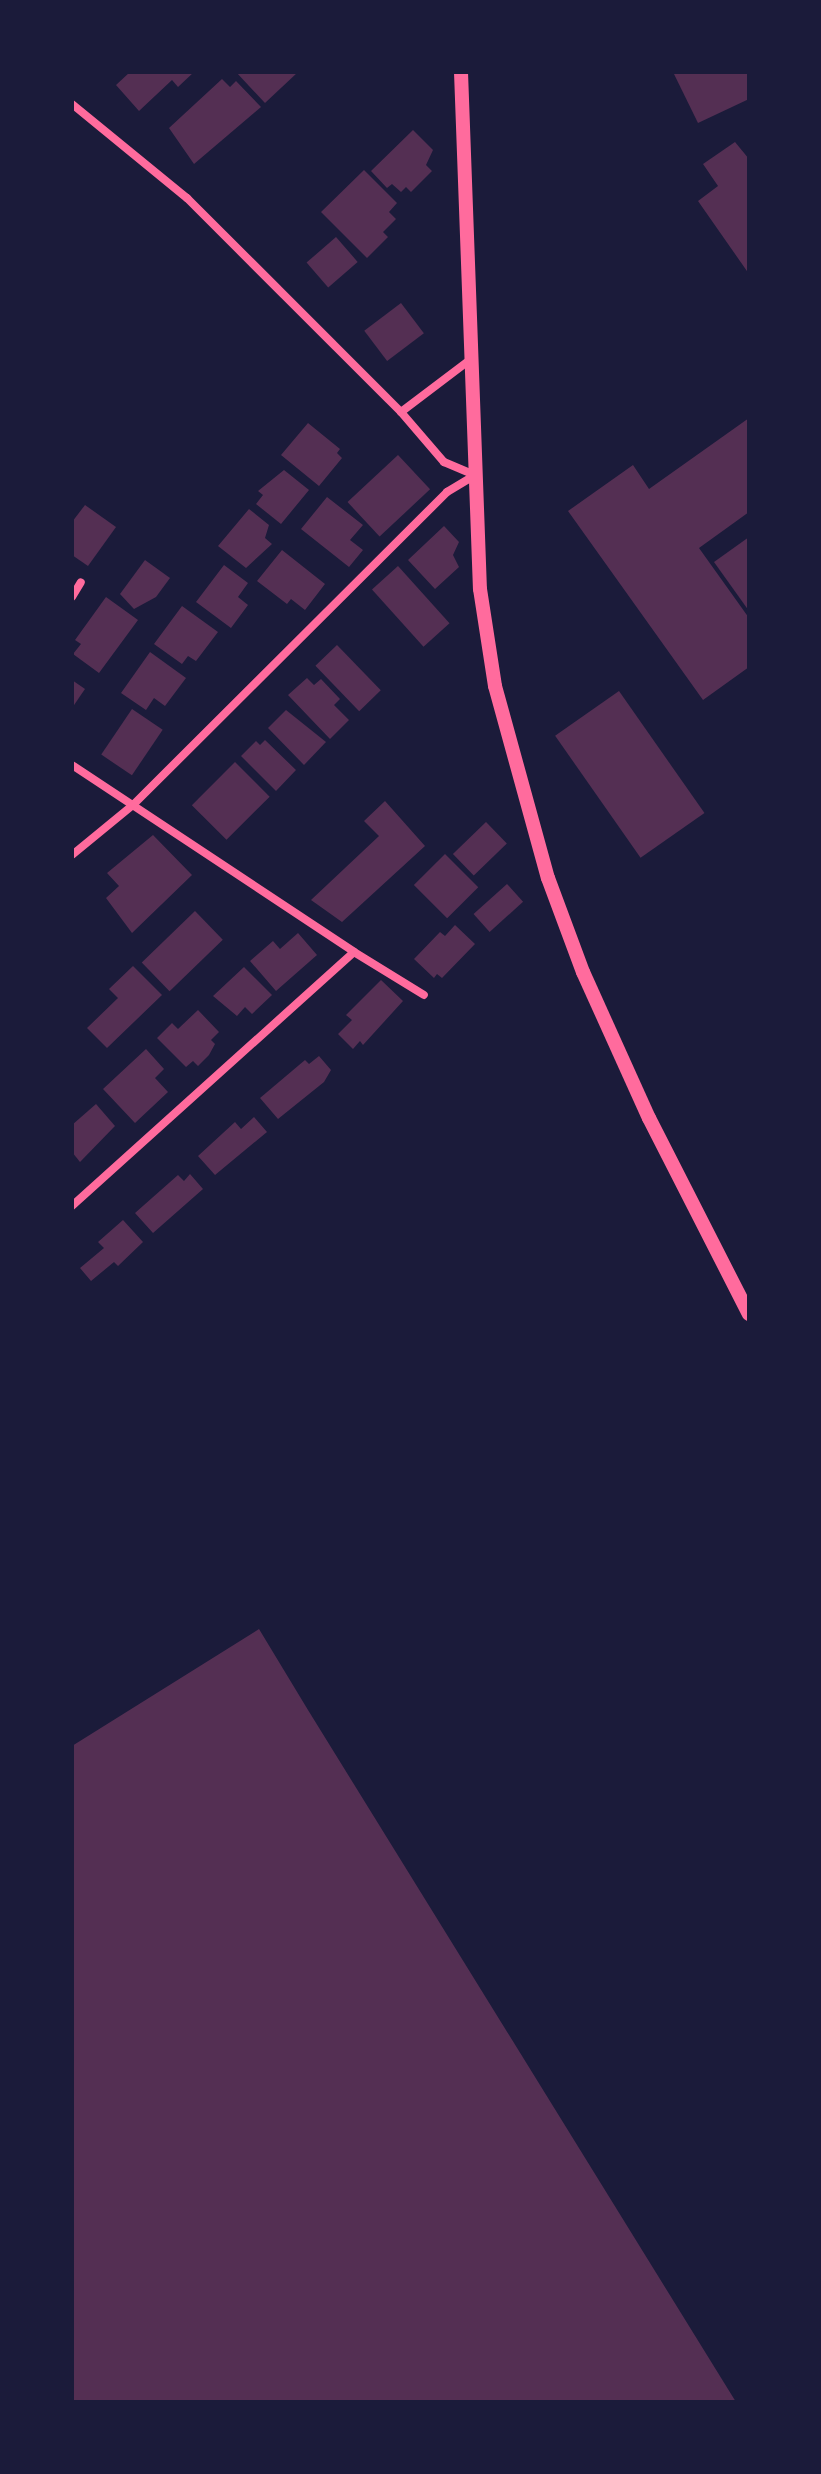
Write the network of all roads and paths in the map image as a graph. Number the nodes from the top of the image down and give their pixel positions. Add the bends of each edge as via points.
1 (461, 72) edge
2 (72, 104) edge
3 (471, 359) junction
4 (401, 412) junction
5 (475, 475) junction
6 (81, 582) dead end
7 (72, 597) edge
8 (72, 765) edge
9 (134, 804) junction
10 (72, 855) edge
11 (354, 952) junction
12 (424, 995) dead end
13 (72, 1206) edge
14 (749, 1314) edge

1 - 3 street
2 - 4 street via 187,198
3 - 4 street
3 - 5 street
4 - 5 street via 444,462
5 - 9 street via 447,492
5 - 14 street via 480,589 495,686 548,878 649,1118
6 - 7 street
8 - 9 street
9 - 10 street
9 - 11 street
11 - 12 street
11 - 13 street

